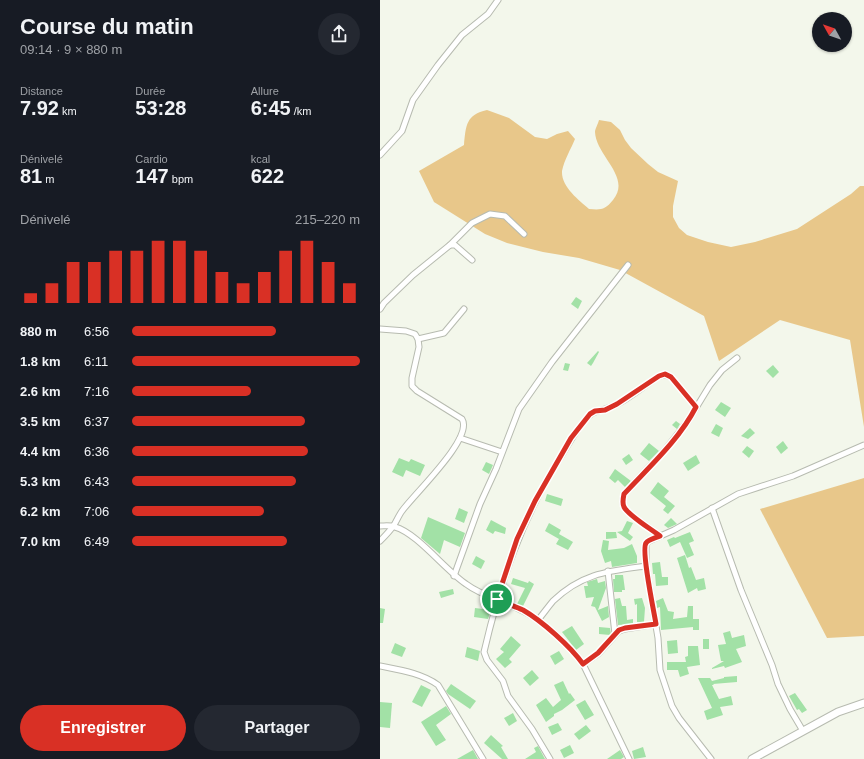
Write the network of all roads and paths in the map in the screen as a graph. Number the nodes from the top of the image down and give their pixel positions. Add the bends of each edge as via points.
1 (498, 0) edge
2 (380, 155) edge
3 (524, 234) dead end
4 (450, 245) junction
5 (472, 260) dead end
6 (628, 265) dead end
7 (380, 309) edge
8 (464, 309) dead end
9 (380, 330) edge
10 (418, 339) junction
11 (737, 358) dead end
12 (696, 407) junction
13 (460, 438) junction
14 (864, 445) edge
15 (502, 452) junction
16 (712, 508) junction
17 (380, 526) edge
18 (394, 526) junction
19 (660, 536) junction
20 (380, 541) edge
21 (646, 566) junction
22 (608, 572) junction
23 (454, 576) junction
24 (497, 599) junction
25 (538, 620) junction
26 (656, 624) junction
27 (615, 634) junction
28 (583, 664) junction
29 (380, 666) edge
30 (864, 703) edge
31 (803, 731) junction
32 (483, 759) edge
33 (550, 759) edge
34 (629, 759) edge
35 (711, 759) edge
36 (752, 759) edge

1 - 2 street via 488,14 462,35 438,65 413,100 402,131
3 - 4 street via 505,216 490,214 472,222
4 - 5 street via 455,245
4 - 7 street via 413,275
6 - 15 street via 537,381 519,409
8 - 10 street via 444,333
9 - 10 street via 406,331 415,334
10 - 13 street via 419,347 412,386 462,419 465,423
11 - 12 street via 722,370
12 - 19 street via 688,421 624,494 622,500 628,512
12 - 24 street via 671,377 665,374 617,404 590,414 571,438 535,501 517,539
13 - 15 street
13 - 18 street via 440,468 402,511
14 - 16 street via 793,476 738,494
15 - 23 street
16 - 19 street
16 - 31 street via 778,684
17 - 18 street
18 - 20 street
18 - 23 street via 408,533
19 - 21 street via 646,544
21 - 22 street
21 - 26 street
22 - 25 street via 582,579 567,589
22 - 27 street
23 - 24 street via 476,592
24 - 25 street
24 - 33 street via 484,652 503,681 508,696
25 - 28 street via 577,655
26 - 27 street via 625,628
26 - 35 street via 660,670 672,706
27 - 28 street via 598,653
28 - 34 street
29 - 32 street via 415,673 438,686
30 - 31 street via 838,712
31 - 36 street

